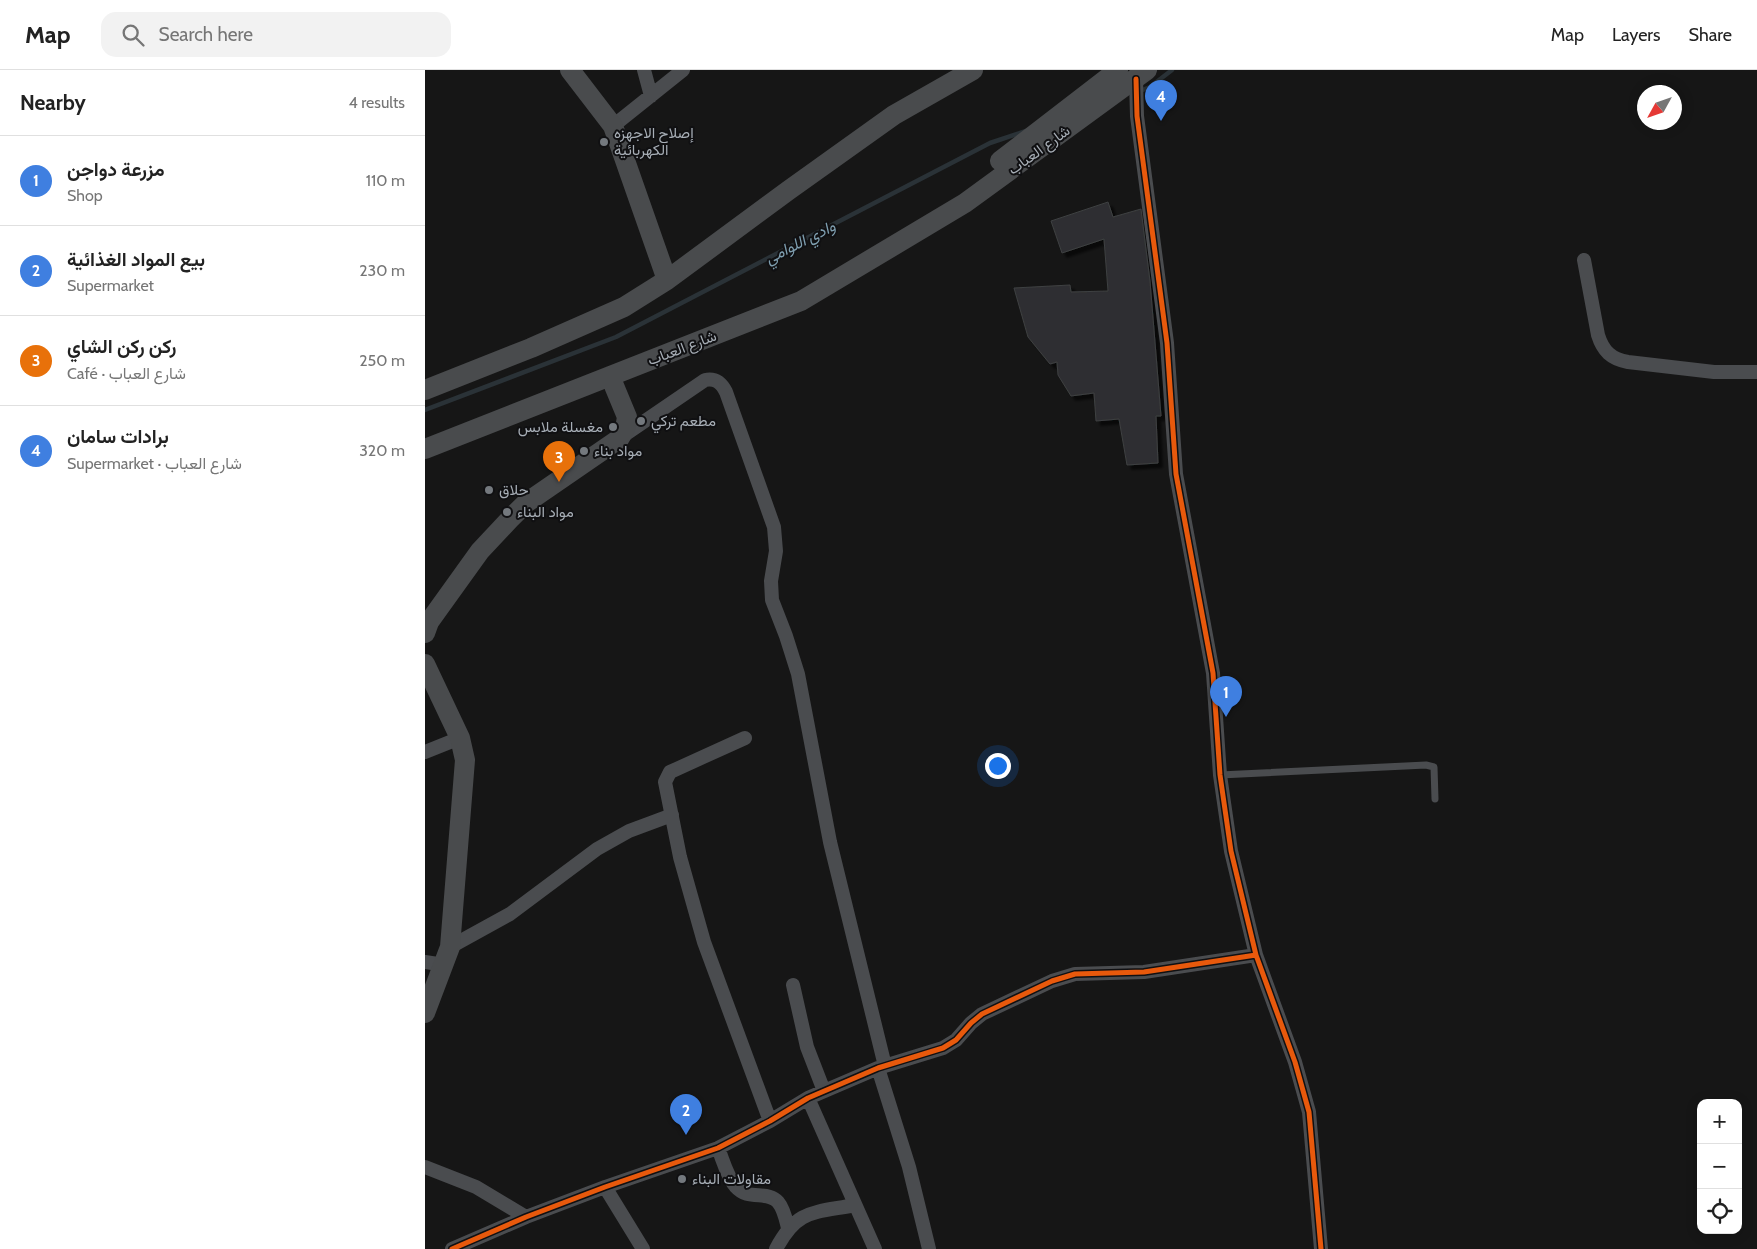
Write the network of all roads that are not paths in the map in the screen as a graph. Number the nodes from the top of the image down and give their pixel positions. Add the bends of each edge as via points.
1 (570, 70) edge
2 (644, 70) edge
3 (683, 70) edge
4 (973, 70) edge
5 (1135, 72) edge
6 (651, 96) junction
7 (613, 126) junction
8 (927, 225) junction
9 (1584, 260) dead end
10 (667, 280) junction
11 (1757, 372) edge
12 (610, 376) junction
13 (425, 390) edge
14 (619, 439) junction
15 (425, 449) edge
16 (425, 633) edge
17 (425, 664) edge
18 (460, 738) junction
19 (745, 738) dead end
20 (425, 752) edge
21 (1221, 775) junction
22 (1435, 800) dead end
23 (672, 815) junction
24 (1256, 955) junction
25 (440, 958) edge
26 (793, 985) dead end
27 (425, 1013) edge
28 (881, 1067) junction
29 (824, 1091) junction
30 (808, 1098) junction
31 (770, 1121) junction
32 (718, 1148) junction
33 (425, 1167) edge
34 (605, 1187) junction
35 (855, 1205) junction
36 (526, 1217) junction
37 (789, 1228) junction
38 (452, 1249) edge
39 (643, 1249) edge
40 (776, 1249) edge
41 (875, 1249) edge
42 (929, 1249) edge
43 (1321, 1249) edge

1 - 7 street
2 - 6 street
3 - 6 street
4 - 10 street via 894,115
5 - 8 street, شارع العباب via 965,203
5 - 8 street, شارع العباب via 1051,122 959,193
5 - 21 street via 1137,116 1167,343 1175,474 1213,673
6 - 7 street
7 - 10 street
8 - 12 street, شارع العباب via 801,301
9 - 11 street via 1601,345 1617,360 1714,372
10 - 13 street via 624,306 531,348
12 - 14 street via 627,417
12 - 15 street, شارع العباب
14 - 16 street via 526,503 510,518 480,552 429,622
14 - 28 street via 705,380 718,381 726,392 774,527 773,600 798,674 830,842
17 - 18 street
18 - 20 street
18 - 25 street via 465,760
19 - 23 street via 670,772 665,782
21 - 22 lane via 1426,765 1433,767
21 - 24 street via 1231,852
23 - 25 street via 629,831 597,849 510,914
23 - 31 street via 704,942
24 - 28 street via 1144,972 1063,976 982,1014 956,1040 943,1048
24 - 43 street via 1295,1062 1309,1112
25 - 27 street
26 - 29 street via 807,1047
28 - 29 street
28 - 42 street
29 - 30 street
30 - 31 street
30 - 35 street
31 - 32 street
32 - 34 street
32 - 37 street via 735,1187 751,1196 773,1198 781,1207
33 - 36 street via 475,1186
34 - 36 street
34 - 39 street
35 - 37 street via 807,1215
35 - 41 street
36 - 38 street
37 - 40 street

